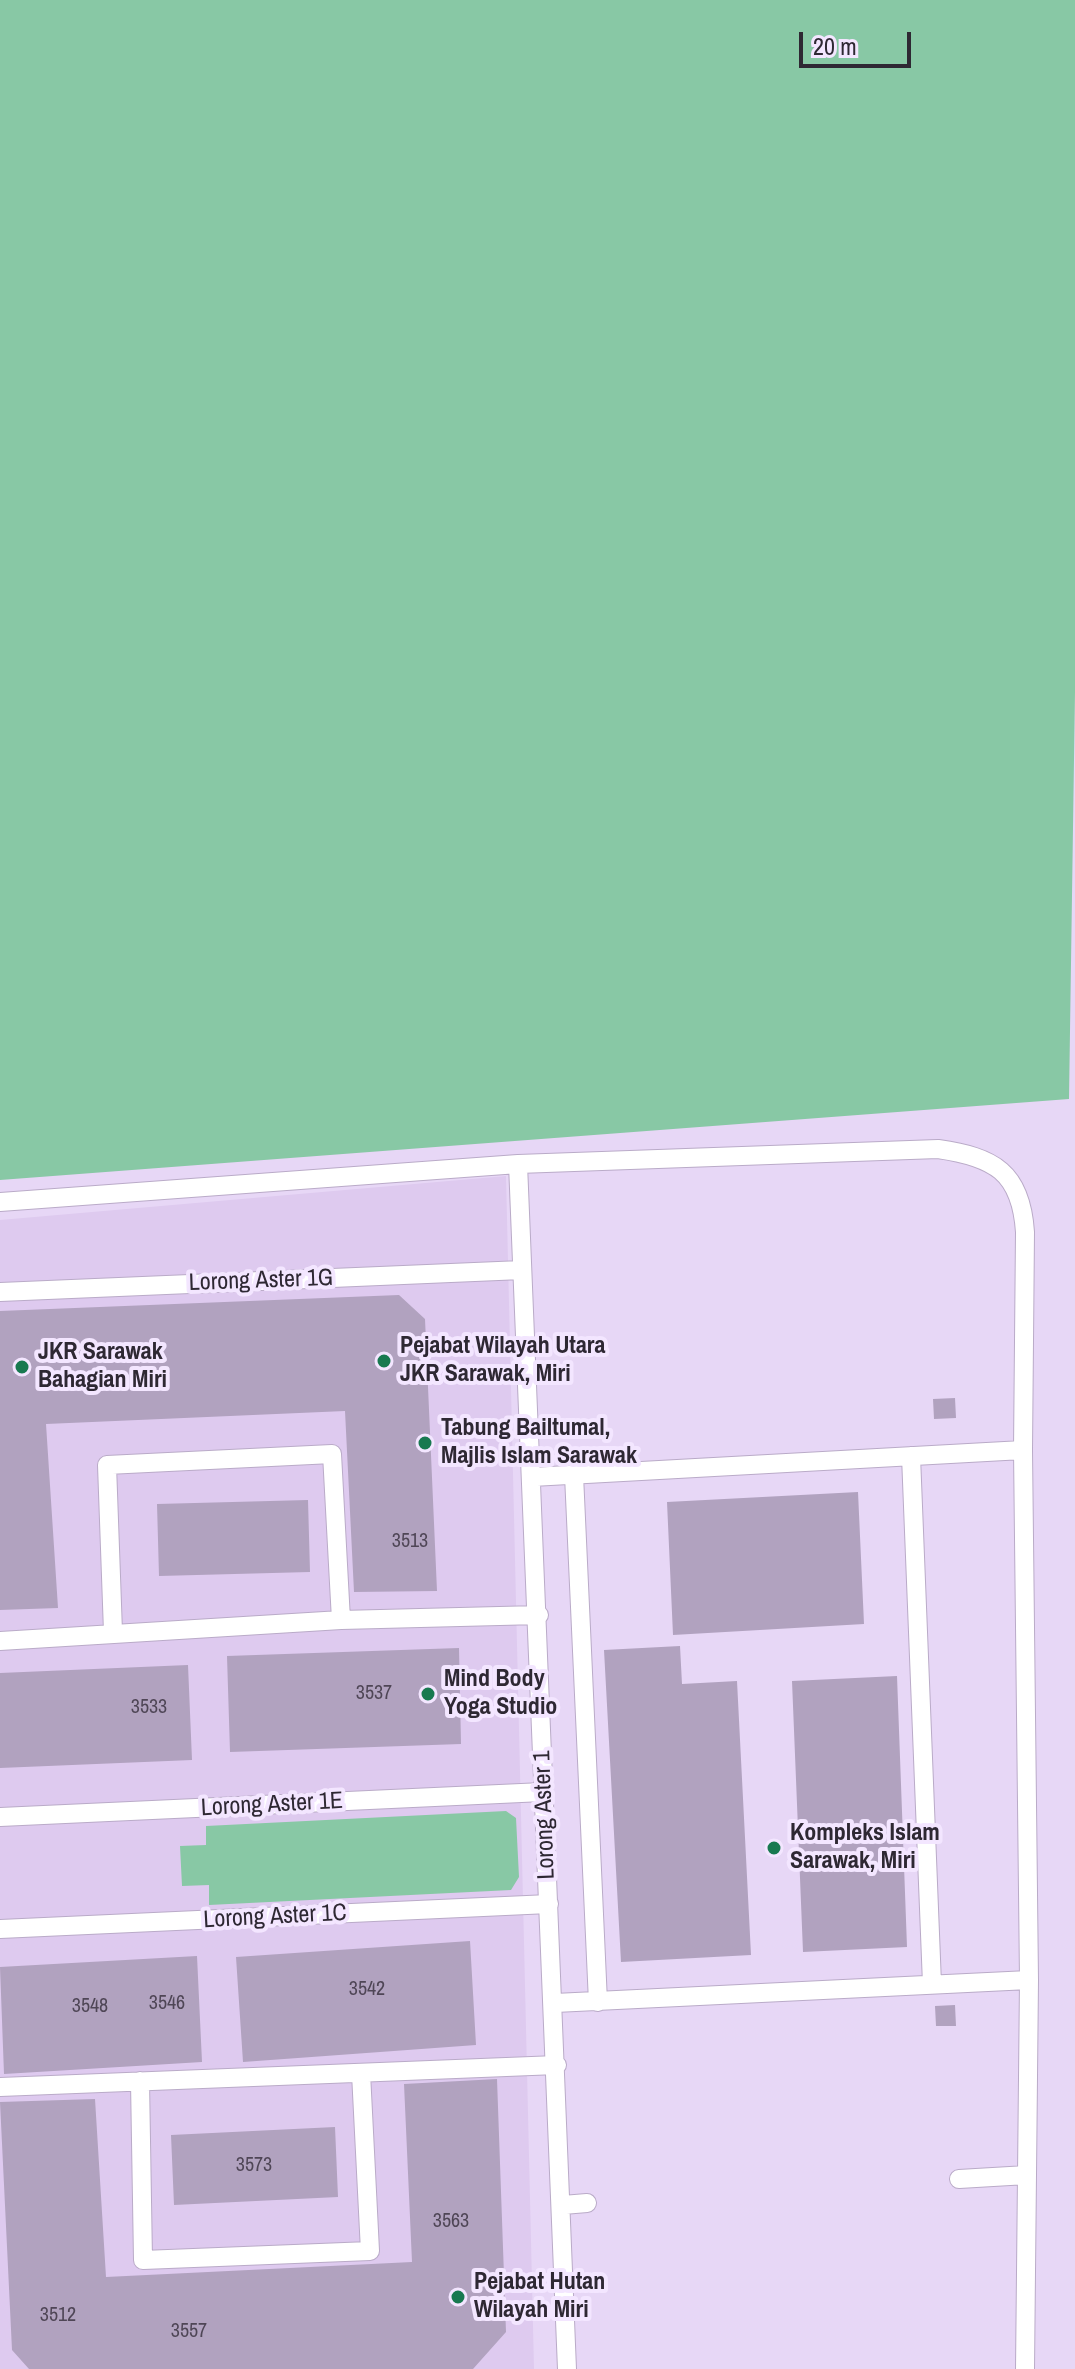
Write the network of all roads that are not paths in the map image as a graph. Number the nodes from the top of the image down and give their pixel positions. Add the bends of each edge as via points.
1 (518, 1164) junction
2 (0, 1202) edge
3 (522, 1270) junction
4 (0, 1292) edge
5 (1023, 1450) junction
6 (911, 1456) junction
7 (574, 1475) junction
8 (532, 1477) junction
9 (539, 1615) junction
10 (341, 1620) junction
11 (113, 1632) junction
12 (0, 1641) edge
13 (543, 1792) junction
14 (0, 1817) edge
15 (549, 1904) junction
16 (0, 1929) edge
17 (1029, 1980) junction
18 (932, 1984) junction
19 (598, 2002) junction
20 (555, 2003) junction
21 (557, 2065) junction
22 (361, 2073) junction
23 (140, 2081) junction
24 (0, 2087) edge
25 (1027, 2175) junction
26 (959, 2179) dead end
27 (587, 2203) dead end
28 (563, 2205) junction
29 (567, 2369) edge
30 (1025, 2369) edge

1 - 2 lane
1 - 3 lane, Lorong Aster 1
1 - 5 lane via 938,1149 972,1154 1014,1184 1023,1202
3 - 4 lane, Lorong Aster 1G
3 - 8 lane, Lorong Aster 1
5 - 6 lane
5 - 17 lane
6 - 7 lane
6 - 18 lane
7 - 8 lane
7 - 19 lane
8 - 9 lane, Lorong Aster 1
9 - 10 lane
9 - 13 lane, Lorong Aster 1
10 - 11 lane
10 - 11 lane via 332,1454 107,1465
11 - 12 lane
13 - 14 lane, Lorong Aster 1E
13 - 15 lane, Lorong Aster 1
15 - 16 lane, Lorong Aster 1C
15 - 20 lane, Lorong Aster 1
17 - 18 lane
17 - 25 lane
18 - 19 lane
19 - 20 lane
20 - 21 lane, Lorong Aster 1
21 - 22 lane
21 - 28 lane, Lorong Aster 1
22 - 23 lane
22 - 23 lane via 370,2251 143,2260
23 - 24 lane
25 - 26 lane
25 - 30 lane
27 - 28 lane
28 - 29 lane, Lorong Aster 1

